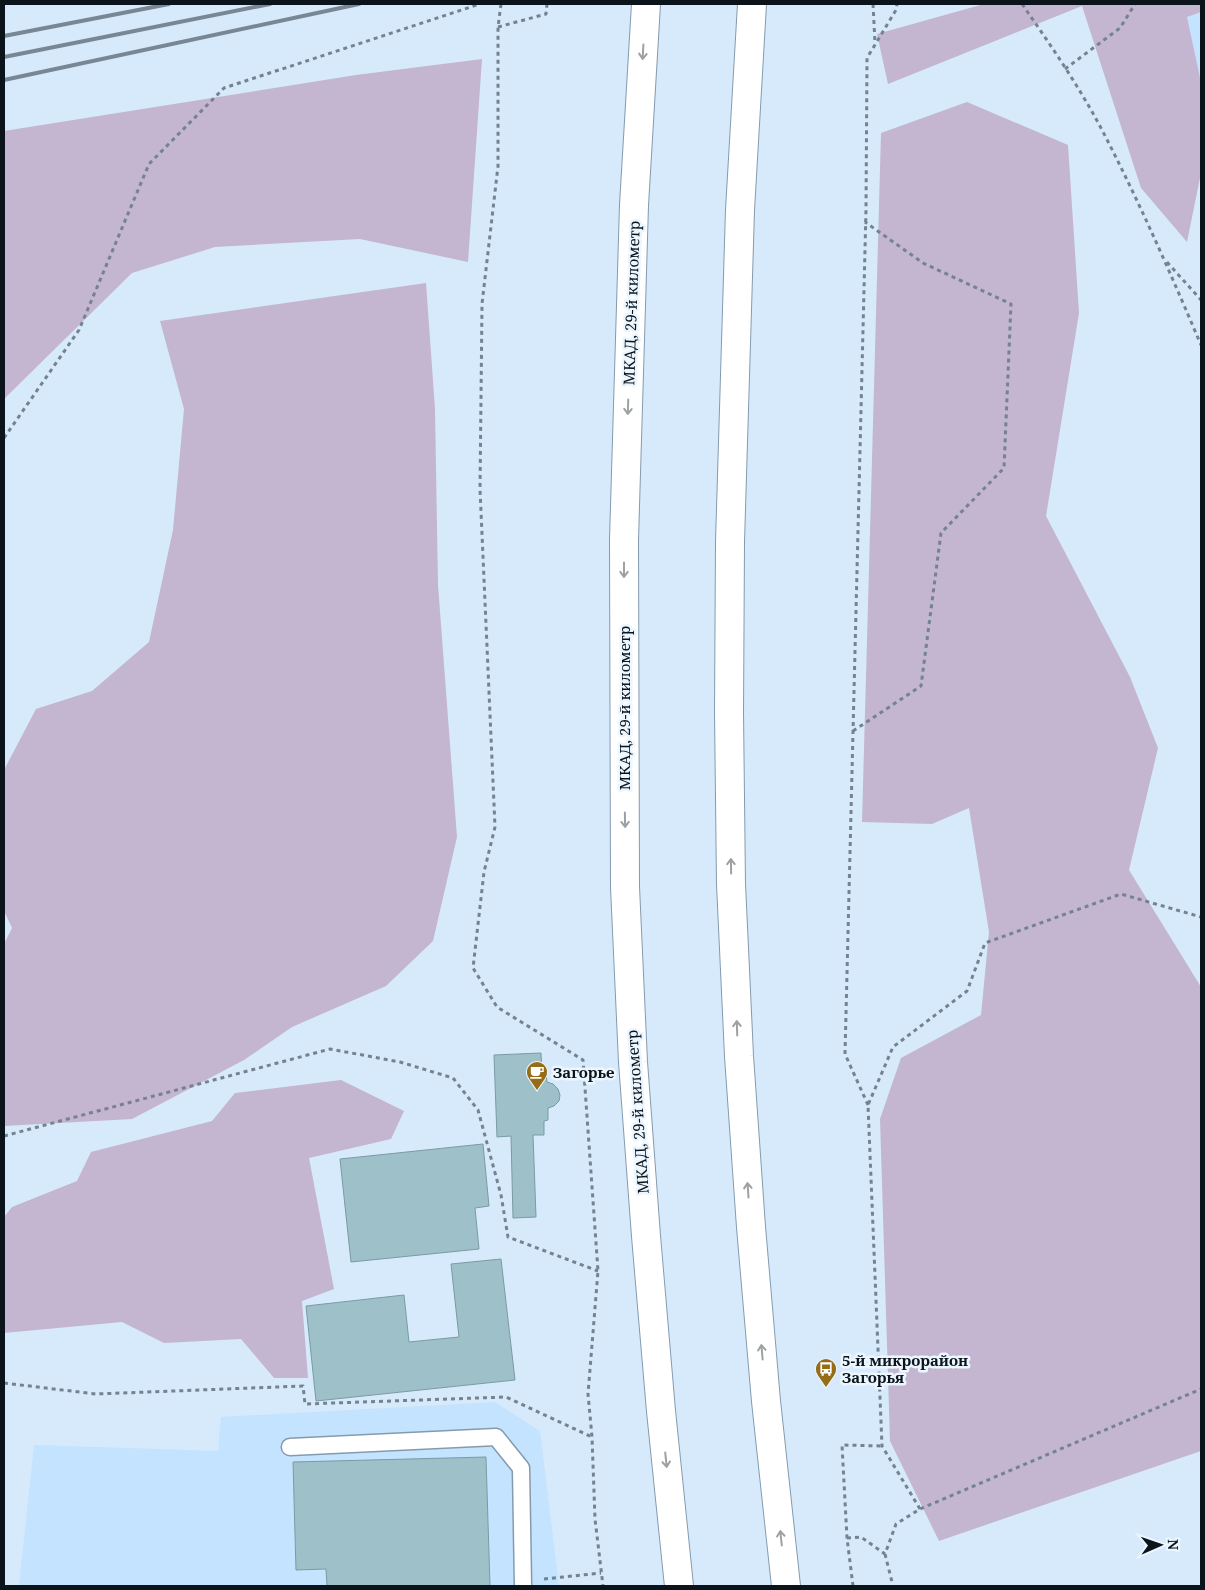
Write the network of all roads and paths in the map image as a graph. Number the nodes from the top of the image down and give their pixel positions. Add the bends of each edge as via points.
1 (480, 4) edge
2 (501, 4) edge
3 (547, 4) edge
4 (646, 4) edge
5 (752, 4) edge
6 (873, 4) edge
7 (897, 4) edge
8 (1022, 4) edge
9 (1135, 4) edge
10 (498, 27) junction
11 (875, 44) junction
12 (1065, 68) junction
13 (865, 222) junction
14 (1165, 260) junction
15 (1201, 300) edge
16 (1201, 345) edge
17 (4, 438) edge
18 (853, 731) junction
19 (1201, 917) edge
20 (868, 1105) junction
21 (4, 1136) edge
22 (598, 1271) junction
23 (4, 1383) edge
24 (1201, 1389) edge
25 (592, 1437) junction
26 (882, 1446) junction
27 (290, 1447) dead end
28 (920, 1509) junction
29 (848, 1538) junction
30 (885, 1554) junction
31 (601, 1574) junction
32 (555, 1578) dead end
33 (522, 1586) edge
34 (602, 1586) edge
35 (679, 1586) edge
36 (786, 1586) edge
37 (853, 1586) edge
38 (893, 1586) edge

1 - 17 path via 224,88 149,164 79,330
2 - 10 path
3 - 10 path via 546,14
4 -> 35 highway, МКАД, 29-й километр via 634,205 624,540 625,887 633,1062 661,1411
36 -> 5 highway via 751,1227 731,884 730,542 740,210
6 - 11 path
7 - 11 path
8 - 12 path
9 - 12 path via 1120,28
10 - 22 path via 498,166 482,304 480,489 495,826 484,872 473,968 497,1007 583,1060
11 - 13 path via 867,58
12 - 14 path via 1101,128
13 - 18 path
13 - 18 path via 923,263 1011,304 1004,468 941,533 921,686
14 - 15 path
14 - 16 path
18 - 20 path via 845,1054
19 - 20 path via 1121,894 986,943 967,991 893,1047
20 - 26 path
21 - 22 path via 330,1049 400,1062 453,1078 478,1110 501,1195 508,1237
22 - 25 path via 588,1394
23 - 25 path via 96,1394 303,1386 305,1404 506,1397
24 - 28 path
25 - 31 path
26 - 28 path
26 - 29 path via 842,1445
27 - 33 lane via 496,1437 521,1468
28 - 30 path via 896,1524
29 - 30 path via 861,1537
29 - 37 path
30 - 38 path
31 - 32 path
31 - 34 path

